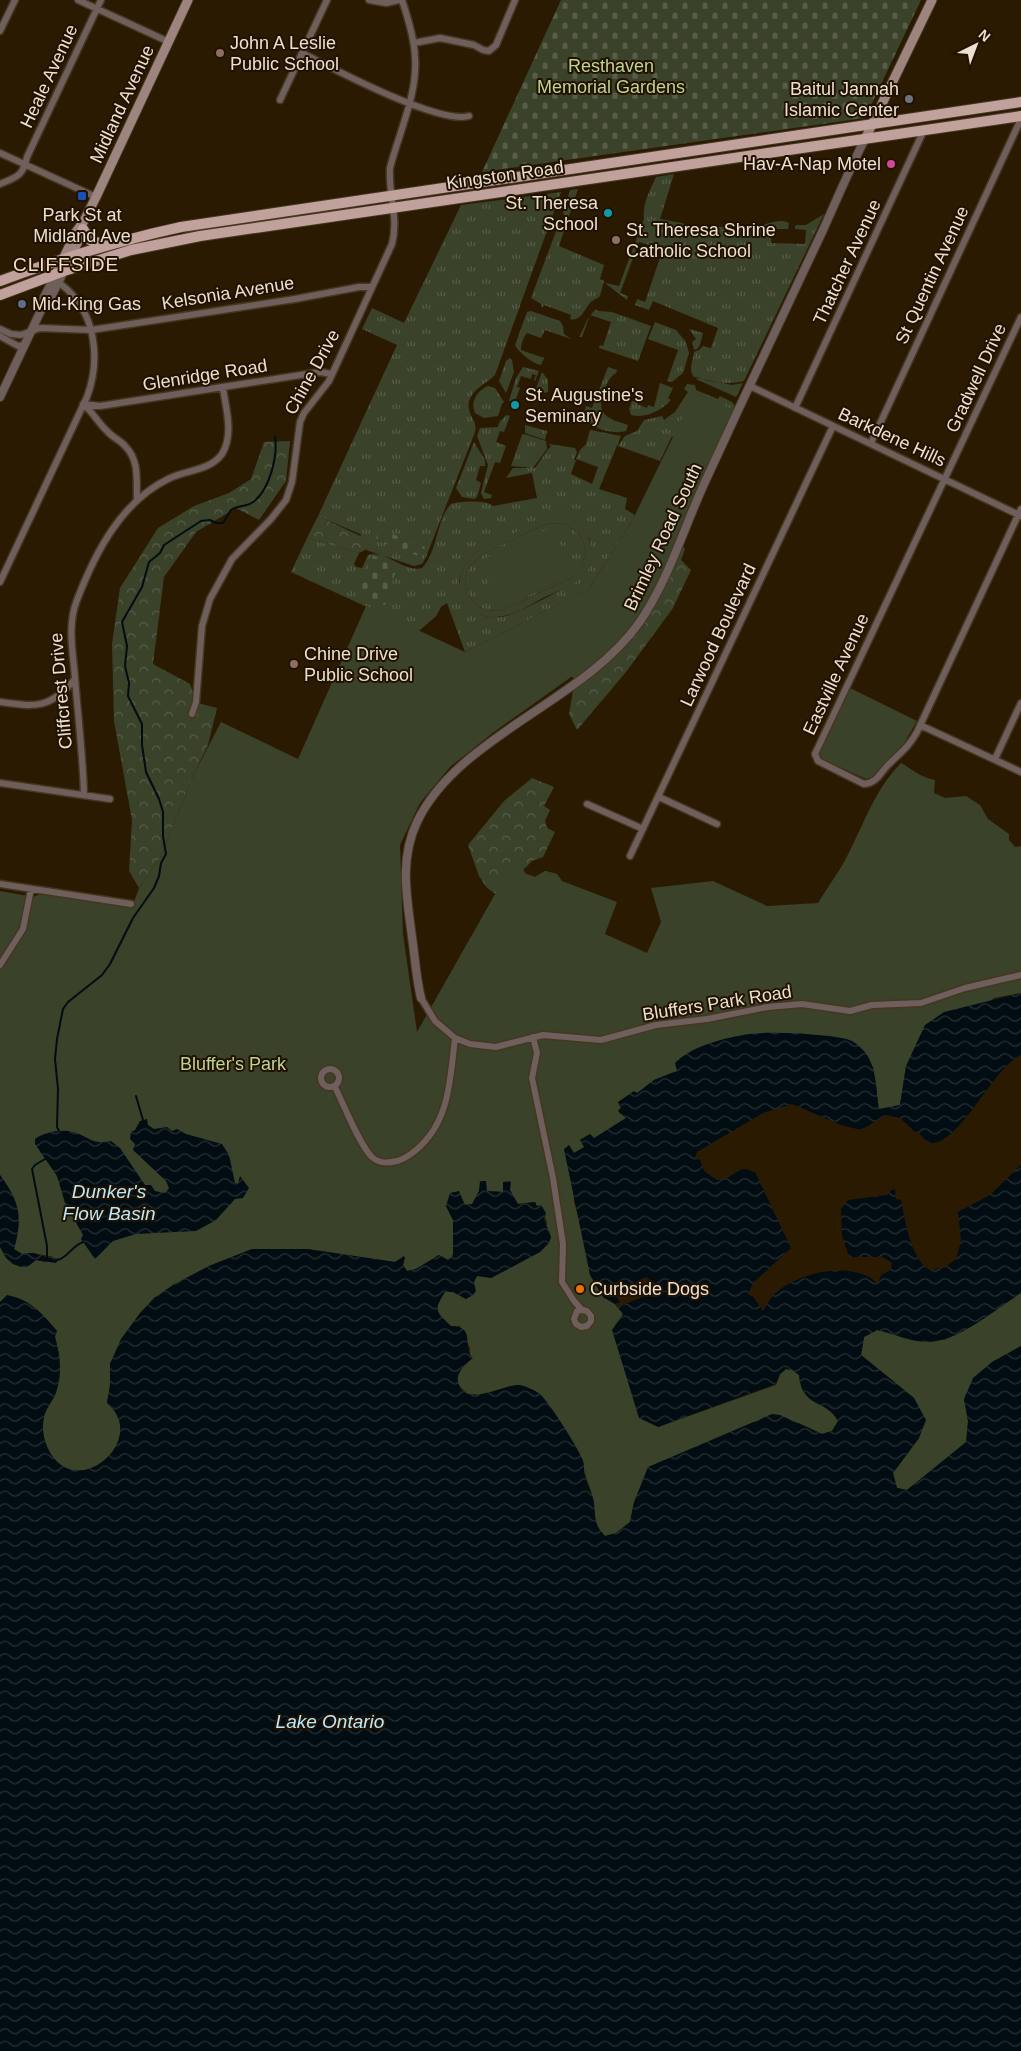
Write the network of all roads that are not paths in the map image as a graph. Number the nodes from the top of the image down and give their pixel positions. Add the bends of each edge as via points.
1 (15, 0) edge
2 (78, 0) edge
3 (101, 0) edge
4 (188, 0) edge
5 (327, 0) edge
6 (369, 0) edge
7 (400, 0) edge
8 (515, 0) edge
9 (932, 0) edge
10 (96, 9) junction
11 (0, 31) edge
12 (169, 42) junction
13 (414, 43) junction
14 (302, 53) junction
15 (280, 100) dead end
16 (1021, 102) edge
17 (408, 104) junction
18 (469, 116) dead end
19 (1021, 117) edge
20 (874, 123) junction
21 (925, 129) junction
22 (866, 138) junction
23 (0, 153) edge
24 (26, 165) junction
25 (0, 184) edge
26 (393, 196) junction
27 (96, 197) junction
28 (394, 208) junction
29 (84, 225) junction
30 (104, 245) junction
31 (68, 256) junction
32 (60, 273) junction
33 (0, 281) edge
34 (62, 285) dead end
35 (372, 287) junction
36 (0, 295) edge
37 (1021, 317) edge
38 (0, 329) edge
39 (91, 330) junction
40 (31, 331) junction
41 (0, 336) edge
42 (24, 345) junction
43 (332, 374) junction
44 (750, 386) junction
45 (223, 388) junction
46 (0, 397) edge
47 (83, 404) junction
48 (796, 408) junction
49 (832, 426) junction
50 (870, 443) junction
51 (945, 478) junction
52 (137, 499) junction
53 (1020, 513) edge
54 (0, 582) edge
55 (75, 679) junction
56 (0, 702) edge
57 (1021, 703) edge
58 (192, 714) dead end
59 (920, 725) junction
60 (995, 759) junction
61 (1021, 772) edge
62 (0, 783) edge
63 (84, 795) junction
64 (659, 797) junction
65 (110, 799) dead end
66 (587, 804) dead end
67 (717, 824) dead end
68 (643, 829) junction
69 (630, 856) dead end
70 (0, 884) edge
71 (31, 889) junction
72 (131, 904) dead end
73 (0, 964) edge
74 (1021, 975) edge
75 (422, 998) joint
76 (455, 1038) junction
77 (533, 1038) junction
78 (334, 1087) dead end
79 (582, 1310) dead end

1 - 11 street
2 - 10 street
3 - 10 street, Heale Avenue
4 - 12 main road, Midland Avenue
5 - 14 street
6 - 7 street via 386,3
7 - 13 street, Chine Drive
8 - 13 street via 496,45 489,51 440,38
9 - 20 main road
10 - 12 street
10 - 24 street, Heale Avenue
12 - 27 main road, Midland Avenue
13 - 17 street, Chine Drive via 415,72
14 - 15 street
14 - 17 street
16 - 20 main road, Kingston Road
17 - 18 street via 458,117
17 - 26 street, Chine Drive via 390,168
19 - 21 main road, Kingston Road
19 - 50 street, St Quentin Avenue
20 - 22 main road
20 - 26 main road, Kingston Road
21 - 22 main road, Kingston Road
21 - 48 street, Thatcher Avenue
22 - 28 main road, Kingston Road
22 - 44 street, Brimley Road South
23 - 24 street
24 - 25 street via 20,174
24 - 27 street
26 - 28 street, Chine Drive
26 - 30 main road, Kingston Road via 181,227
27 - 29 main road, Midland Avenue
28 - 32 main road, Kingston Road via 200,236 131,250
28 - 35 street, Chine Drive via 396,226 392,244
29 - 30 main road via 90,240
29 - 31 main road, Midland Avenue
30 - 31 main road, Kingston Road
31 - 32 main road, Midland Avenue
31 - 33 main road, Kingston Road
32 - 36 main road, Kingston Road
32 - 40 street, Midland Avenue via 44,297
34 - 39 street via 80,305
35 - 39 street, Kelsonia Avenue
35 - 43 street, Chine Drive
37 - 51 street, Gradwell Drive
38 - 40 street, Kelsonia Avenue via 16,334
39 - 40 street, Kelsonia Avenue via 40,328
39 - 47 street via 95,348 94,374
40 - 42 street, Midland Avenue
41 - 42 street via 18,346
42 - 46 street, Midland Avenue
43 - 45 street, Glenridge Road via 318,373
43 - 58 street, Chine Drive via 300,422 292,482 286,500 232,559 210,599 202,626 196,702
44 - 48 street, Barkdene Hills
44 - 75 street, Brimley Road South via 659,589 638,624 601,663 471,759 444,784 421,815 411,837 405,864
45 - 47 street, Glenridge Road via 100,406
45 - 52 street, Cliffcrest Drive via 229,430 222,454 204,467 167,479
47 - 52 street via 132,455 137,471
47 - 54 street
48 - 49 street, Barkdene Hills
49 - 50 street, Barkdene Hills
49 - 64 street, Larwood Boulevard
50 - 51 street, Barkdene Hills
51 - 53 street, Barkdene Hills
51 - 59 street, Eastville Avenue via 815,754 831,768 870,784 905,751
52 - 55 street, Cliffcrest Drive via 111,532 77,600 70,629
53 - 59 street, Eastville Avenue
55 - 56 street via 47,703 34,706
55 - 63 street, Cliffcrest Drive
57 - 60 street
59 - 60 street
60 - 61 street
62 - 63 street
63 - 65 street
64 - 67 street
64 - 68 street, Larwood Boulevard
66 - 68 street
68 - 69 street, Larwood Boulevard
70 - 71 street
71 - 72 street
71 - 73 street via 23,929
74 - 77 street, Bluffers Park Road via 965,988 922,1003 872,1005 850,1011 788,1005 656,1025 601,1040 551,1035
75 - 76 street, Bluffers Park Road via 435,1021
76 - 77 street, Bluffers Park Road via 472,1045 496,1046
76 - 78 street via 446,1106 437,1127 404,1159 387,1163 373,1159
77 - 79 street via 537,1054 532,1078 562,1234 561,1274 564,1288

